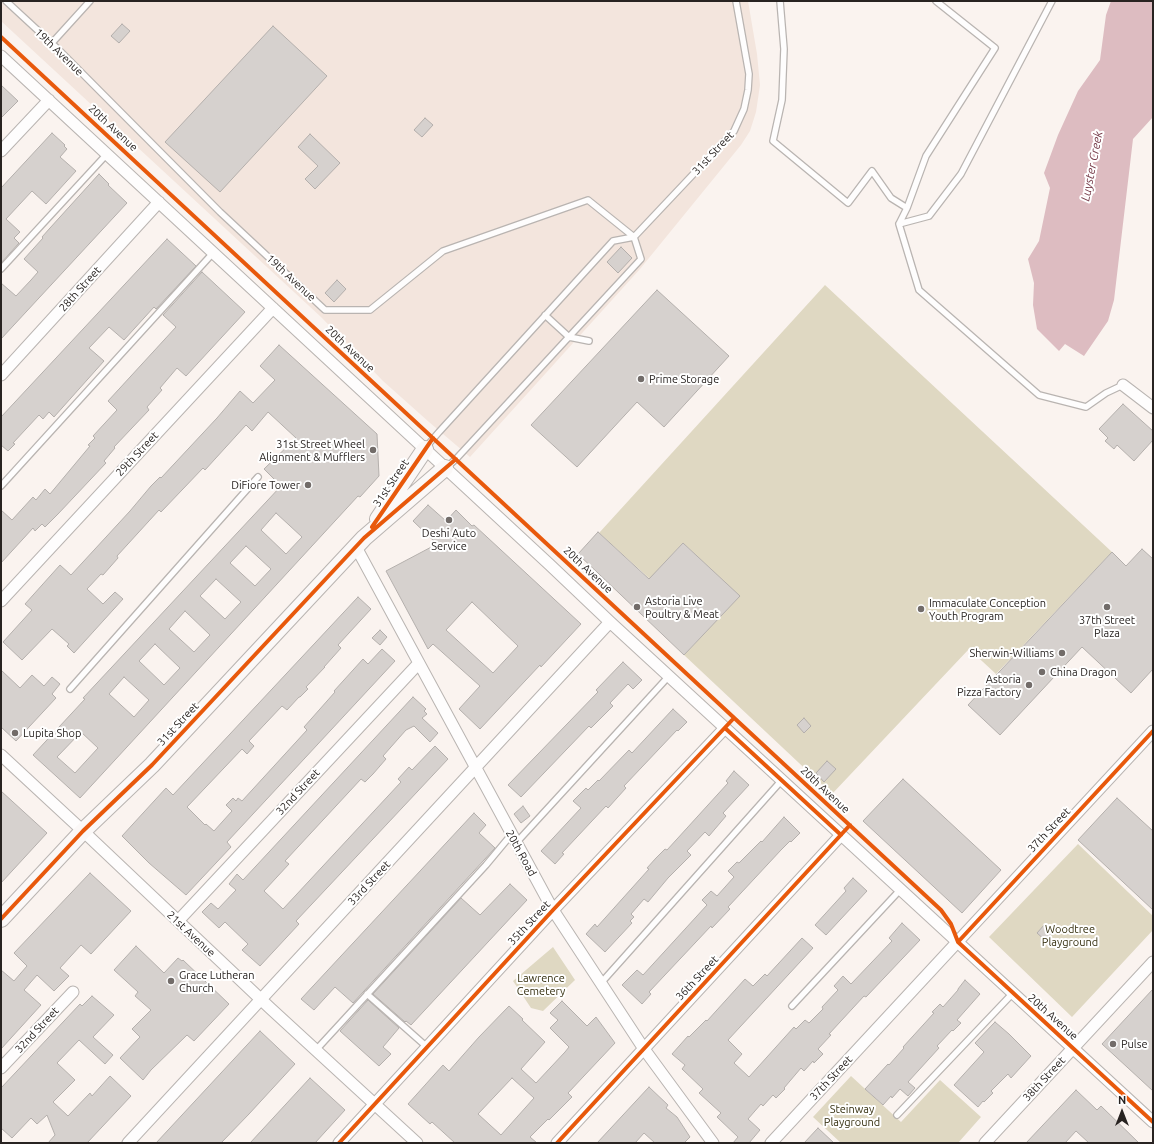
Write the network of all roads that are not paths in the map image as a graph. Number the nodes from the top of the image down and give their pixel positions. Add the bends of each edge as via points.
1 (6, 1) edge
2 (90, 1) edge
3 (736, 1) edge
4 (780, 1) edge
5 (936, 1) edge
6 (1052, 1) edge
7 (51, 44) junction
8 (1, 56) edge
9 (49, 100) junction
10 (1, 151) edge
11 (107, 154) junction
12 (159, 202) junction
13 (907, 208) junction
14 (899, 224) junction
15 (634, 237) junction
16 (213, 252) junction
17 (1, 269) edge
18 (273, 308) junction
19 (545, 315) junction
20 (569, 337) junction
21 (589, 341) dead end
22 (1, 375) edge
23 (1123, 385) joint
24 (1153, 408) edge
25 (425, 449) junction
26 (445, 468) junction
27 (258, 477) dead end
28 (1, 486) edge
29 (360, 542) junction
30 (1, 601) edge
31 (610, 622) junction
32 (419, 663) junction
33 (669, 676) junction
34 (70, 689) dead end
35 (725, 728) junction
36 (1153, 731) edge
37 (1, 756) edge
38 (475, 768) junction
39 (782, 780) junction
40 (83, 831) junction
41 (841, 835) junction
42 (514, 839) junction
43 (900, 890) junction
44 (553, 910) junction
45 (1, 919) edge
46 (178, 922) junction
47 (958, 942) junction
48 (1153, 962) edge
49 (601, 983) junction
50 (73, 992) dead end
51 (1013, 993) junction
52 (367, 994) junction
53 (261, 999) junction
54 (792, 1006) dead end
55 (427, 1047) junction
56 (1073, 1048) junction
57 (644, 1049) junction
58 (316, 1050) junction
59 (1, 1068) edge
60 (375, 1104) junction
61 (897, 1115) dead end
62 (1153, 1122) edge
63 (128, 1143) edge
64 (339, 1143) edge
65 (417, 1143) edge
66 (557, 1143) edge
67 (713, 1143) edge
68 (771, 1143) edge
69 (985, 1143) edge

1 - 7 lane, 19th Avenue
2 - 7 lane
3 - 15 lane, 31st Street via 749,74 744,109 734,131
4 - 13 lane via 784,49 782,100 773,141 848,203 872,171 891,198
5 - 13 lane via 995,48 926,156
6 - 14 lane via 961,174 929,216
7 - 15 lane, 19th Avenue via 220,212 325,310 370,310 443,251 588,200
8 - 9 street, 20th Avenue
9 - 10 street
9 - 11 street, 20th Avenue
11 - 12 street, 20th Avenue
11 - 17 lane
12 - 16 street, 20th Avenue
12 - 22 street, 28th Street
13 - 14 lane
14 - 23 lane via 919,290 1039,395 1086,407
15 - 19 lane, 31st Street via 613,240
15 - 20 lane, 31st Street via 641,259
16 - 18 street, 20th Avenue
16 - 28 lane
18 - 25 street, 20th Avenue
18 - 30 street, 29th Street
19 - 20 lane
19 - 25 lane, 31st Street
20 - 21 lane
20 - 26 lane, 31st Street
23 - 24 street
25 - 26 street, 20th Avenue
25 - 29 street, 31st Street
26 - 29 street, 31st Street
26 - 31 street, 20th Avenue
27 - 34 lane
29 - 32 street, 20th Road
29 - 40 street, 31st Street via 152,765
31 - 33 street, 20th Avenue
31 - 38 street, 33rd Street
32 - 38 street, 20th Road
32 - 46 street, 32nd Street
33 - 35 street, 20th Avenue
33 - 42 lane
35 - 39 street, 20th Avenue
35 - 44 street, 35th Street
36 - 47 street, 37th Street
37 - 40 street, 21st Avenue
38 - 42 street, 20th Road
38 - 53 street, 33rd Street
39 - 41 street, 20th Avenue
39 - 49 lane
40 - 45 street, 31st Street
40 - 46 street, 21st Avenue
41 - 43 street, 20th Avenue
41 - 57 street, 36th Street
42 - 44 street, 20th Road
42 - 52 lane via 486,865
43 - 47 street, 20th Avenue
43 - 54 lane
44 - 49 street, 20th Road
44 - 55 street, 35th Street
46 - 53 street, 21st Avenue
47 - 51 street, 20th Avenue
47 - 68 street, 37th Street
48 - 56 street, 38th Street
49 - 57 street, 20th Road
50 - 59 street, 32nd Street
51 - 56 street, 20th Avenue
51 - 61 lane
52 - 55 lane
52 - 58 lane
53 - 58 street, 21st Avenue
53 - 63 street, 33rd Street
55 - 60 street, 35th Street
56 - 62 street, 20th Avenue
56 - 69 street, 38th Street
57 - 66 street, 36th Street
57 - 67 street, 20th Road
58 - 60 street, 21st Avenue
60 - 64 street, 35th Street
60 - 65 street, 21st Avenue

